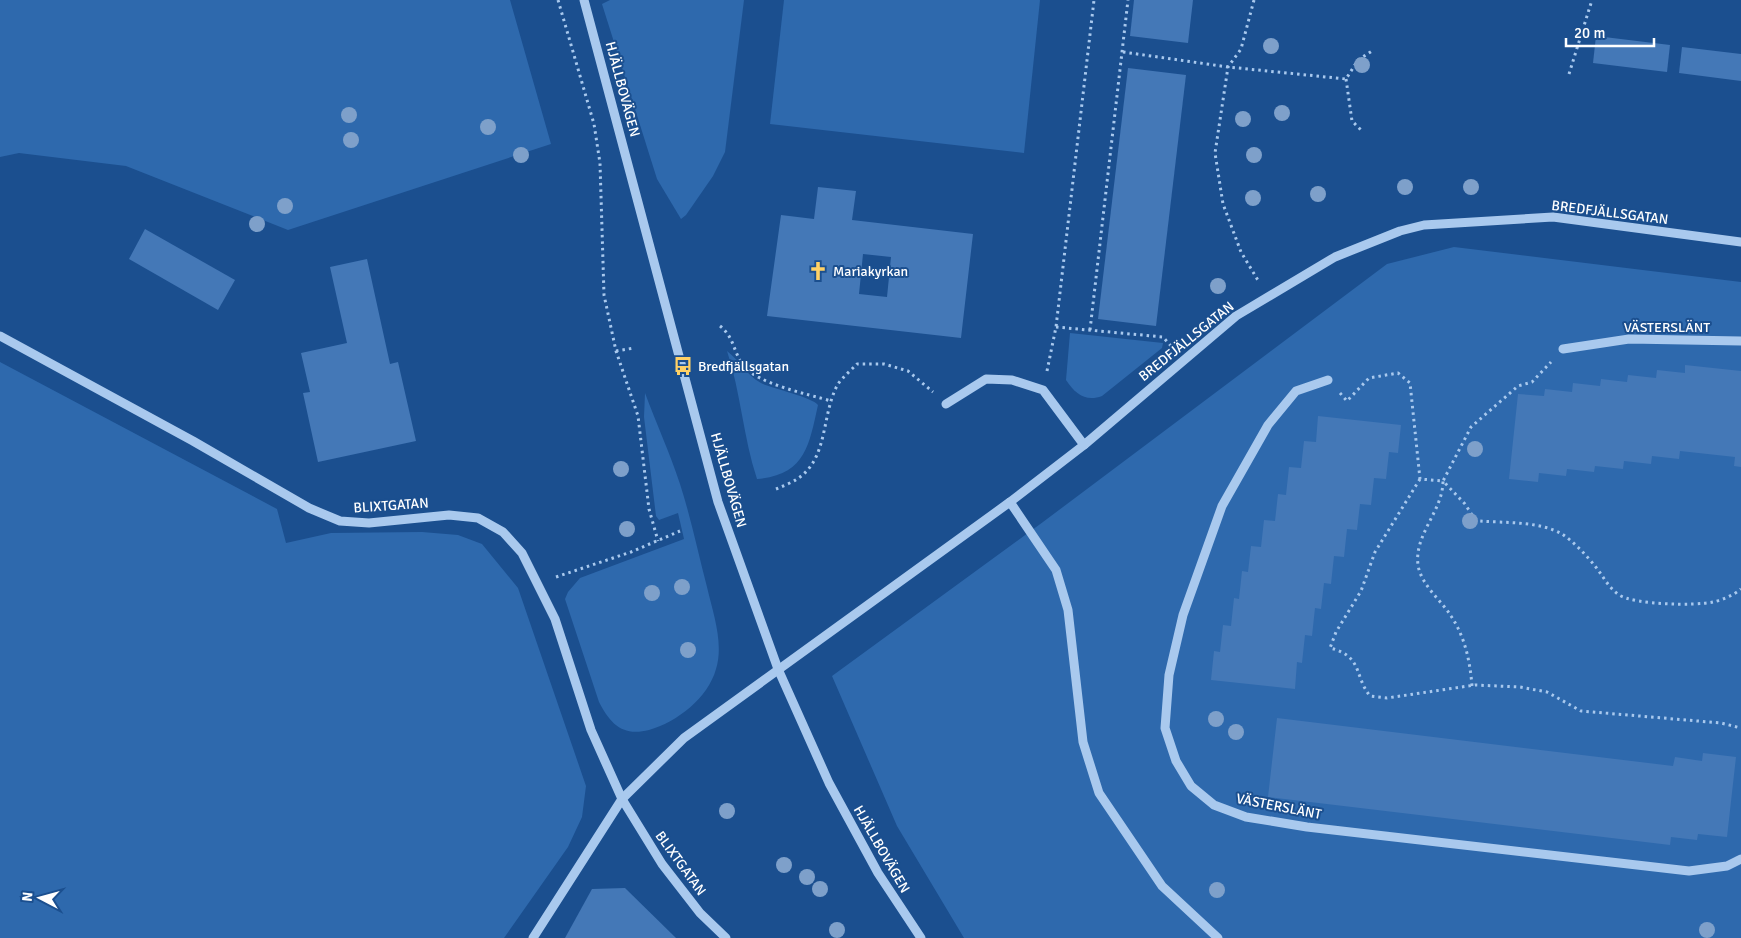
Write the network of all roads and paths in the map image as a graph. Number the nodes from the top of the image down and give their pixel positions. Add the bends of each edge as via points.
1 (558, 0) edge
2 (584, 0) edge
3 (1094, 0) edge
4 (1128, 0) edge
5 (1254, 0) edge
6 (1592, 0) edge
7 (1372, 51) dead end
8 (1122, 52) junction
9 (1228, 67) junction
10 (1569, 74) dead end
11 (1346, 79) junction
12 (1361, 130) dead end
13 (1741, 242) edge
14 (1268, 297) junction
15 (720, 326) dead end
16 (1056, 327) junction
17 (1090, 330) junction
18 (0, 336) edge
19 (1741, 341) edge
20 (634, 348) dead end
21 (1563, 349) joint
22 (616, 351) junction
23 (1183, 360) junction
24 (1328, 380) joint
25 (1043, 390) junction
26 (831, 401) junction
27 (946, 404) joint
28 (1084, 445) junction
29 (1420, 479) junction
30 (1443, 481) junction
31 (776, 489) dead end
32 (1010, 502) junction
33 (680, 531) dead end
34 (658, 541) junction
35 (537, 585) junction
36 (1741, 589) edge
37 (778, 669) junction
38 (1472, 686) junction
39 (1741, 728) edge
40 (622, 798) junction
41 (1741, 859) edge
42 (533, 938) edge
43 (726, 938) edge
44 (921, 938) edge
45 (1218, 938) edge

1 - 22 path via 600,163 604,295
2 - 37 street, HJÄLLBOVÄGEN via 718,502
3 - 16 path
4 - 8 path
5 - 9 path via 1241,49
6 - 10 path
7 - 11 path via 1358,60
8 - 9 path
8 - 17 path
9 - 11 path
9 - 14 path via 1215,153 1222,196 1241,252
11 - 12 path via 1352,121
13 - 14 street, BREDFJÄLLSGATAN via 1553,217 1424,225 1335,257
14 - 23 street, BREDFJÄLLSGATAN via 1236,316
15 - 26 path via 729,334 744,367 762,379
16 - 17 path
16 - 25 path
17 - 23 path via 1163,337
18 - 35 street, BLIXTGATAN via 308,508 340,521 369,523 449,515 478,518 503,532 522,553
19 - 21 street, VÄSTERSLÄNT via 1629,339
20 - 22 path
21 - 30 path via 1532,382 1518,386 1471,427
22 - 34 path via 638,416 648,509
23 - 28 street, BREDFJÄLLSGATAN
24 - 29 path via 1347,401 1369,378 1398,373 1410,383
24 - 41 street, VÄSTERSLÄNT via 1296,391 1268,425 1222,506 1183,615 1169,675 1165,728 1176,761 1191,786 1214,805 1246,817 1307,827 1689,871 1728,866
25 - 27 street via 1012,380 986,379
25 - 28 street
26 - 27 path via 839,383 857,364 884,364 908,371
26 - 31 path via 814,462 798,478
28 - 32 street, BREDFJÄLLSGATAN
29 - 30 path
29 - 38 path via 1375,552 1361,591 1330,648 1353,660 1370,696 1415,695
30 - 36 path via 1480,521 1547,528 1562,534 1579,548 1607,585 1620,596 1694,605 1716,602
30 - 38 path via 1443,495 1417,553 1418,567 1461,634
32 - 37 street, BREDFJÄLLSGATAN
32 - 45 street via 1056,570 1068,610 1083,742 1099,793 1162,886
33 - 34 path
34 - 35 path
35 - 40 street, BLIXTGATAN via 554,619 591,730
37 - 40 street via 684,738
37 - 44 street, HJÄLLBOVÄGEN via 829,783 878,873
38 - 39 path via 1520,687 1548,692 1581,711 1721,723
40 - 42 street
40 - 43 street, BLIXTGATAN via 662,864 700,913

